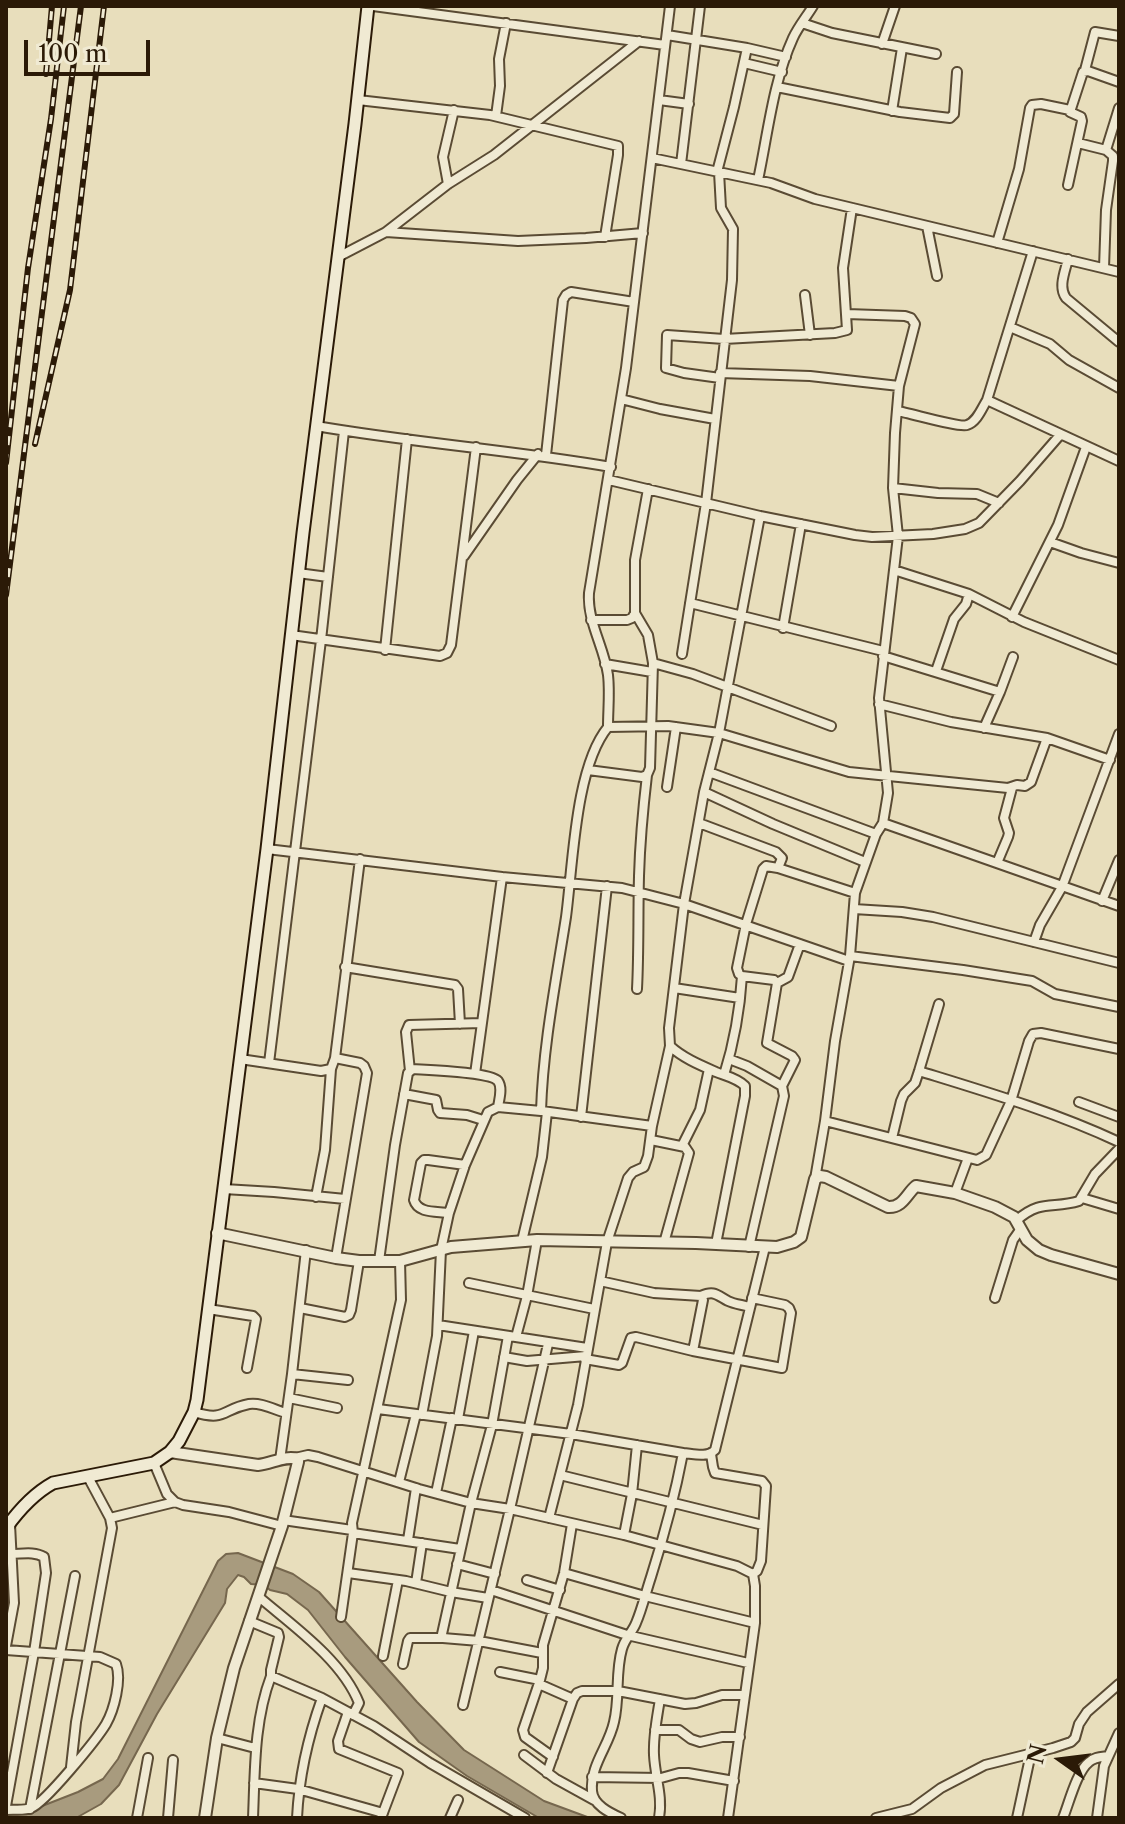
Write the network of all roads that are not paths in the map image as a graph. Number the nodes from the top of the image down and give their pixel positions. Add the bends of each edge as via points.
1 (370, 6) edge
2 (670, 6) edge
3 (700, 6) edge
4 (813, 6) edge
5 (895, 6) edge
6 (506, 23) junction
7 (802, 23) junction
8 (1119, 36) edge
9 (666, 40) junction
10 (696, 40) junction
11 (639, 41) junction
12 (882, 44) junction
13 (747, 48) junction
14 (902, 48) junction
15 (936, 54) dead end
16 (786, 57) junction
17 (744, 63) junction
18 (1085, 70) junction
19 (782, 72) junction
20 (957, 72) dead end
21 (1119, 82) edge
22 (777, 87) junction
23 (358, 100) junction
24 (659, 100) junction
25 (689, 104) junction
26 (1119, 108) edge
27 (454, 110) junction
28 (1070, 110) junction
29 (892, 111) junction
30 (496, 116) junction
31 (533, 124) junction
32 (1078, 143) junction
33 (1106, 150) junction
34 (652, 158) junction
35 (681, 164) junction
36 (718, 172) junction
37 (758, 180) junction
38 (448, 184) junction
39 (1068, 185) dead end
40 (852, 208) junction
41 (927, 226) junction
42 (386, 232) junction
43 (643, 233) junction
44 (605, 237) junction
45 (997, 243) junction
46 (1033, 251) junction
47 (337, 257) junction
48 (1068, 259) junction
49 (1104, 268) junction
50 (1119, 272) edge
51 (937, 276) dead end
52 (805, 295) dead end
53 (634, 302) junction
54 (847, 314) junction
55 (1010, 327) junction
56 (810, 335) junction
57 (724, 339) junction
58 (1119, 342) edge
59 (720, 376) junction
60 (899, 386) junction
61 (1119, 388) edge
62 (621, 399) junction
63 (987, 400) junction
64 (897, 411) junction
65 (715, 419) junction
66 (316, 426) junction
67 (344, 431) junction
68 (1060, 435) junction
69 (407, 439) junction
70 (476, 447) junction
71 (1086, 447) junction
72 (542, 455) junction
73 (1119, 461) edge
74 (611, 467) junction
75 (609, 480) junction
76 (893, 488) junction
77 (648, 489) junction
78 (706, 503) junction
79 (999, 503) junction
80 (760, 516) junction
81 (801, 524) junction
82 (898, 536) junction
83 (1050, 542) junction
84 (462, 560) junction
85 (1119, 563) edge
86 (894, 570) junction
87 (298, 573) junction
88 (328, 577) junction
89 (969, 594) junction
90 (690, 603) junction
91 (635, 613) junction
92 (741, 616) junction
93 (1012, 617) junction
94 (591, 620) junction
95 (783, 628) junction
96 (291, 635) junction
97 (321, 640) junction
98 (385, 650) junction
99 (682, 654) dead end
100 (883, 654) junction
101 (1013, 657) dead end
102 (1119, 660) edge
103 (605, 664) junction
104 (653, 668) junction
105 (936, 671) junction
106 (727, 688) junction
107 (1000, 692) junction
108 (879, 704) junction
109 (652, 726) junction
110 (831, 726) dead end
111 (608, 727) junction
112 (676, 727) junction
113 (984, 728) junction
114 (719, 733) junction
115 (1119, 734) edge
116 (1047, 738) junction
117 (1117, 747) edge
118 (1110, 760) junction
119 (588, 770) junction
120 (709, 772) junction
121 (647, 775) junction
122 (887, 776) junction
123 (667, 787) dead end
124 (1012, 788) junction
125 (704, 792) junction
126 (699, 823) junction
127 (883, 823) junction
128 (876, 834) junction
129 (267, 849) junction
130 (295, 852) junction
131 (360, 859) junction
132 (1119, 860) edge
133 (865, 862) junction
134 (997, 863) junction
135 (778, 868) junction
136 (502, 877) junction
137 (571, 882) junction
138 (607, 886) junction
139 (1062, 887) junction
140 (639, 892) junction
141 (855, 893) junction
142 (1102, 901) junction
143 (684, 904) junction
144 (1119, 906) edge
145 (854, 909) junction
146 (746, 924) junction
147 (1034, 942) junction
148 (800, 944) junction
149 (849, 958) junction
150 (1119, 963) edge
151 (345, 967) junction
152 (742, 976) junction
153 (777, 983) junction
154 (674, 988) junction
155 (637, 989) dead end
156 (740, 998) junction
157 (939, 1004) dead end
158 (1119, 1007) edge
159 (482, 1023) junction
160 (460, 1024) junction
161 (670, 1046) junction
162 (1119, 1049) edge
163 (335, 1058) junction
164 (240, 1059) junction
165 (729, 1059) junction
166 (269, 1063) junction
167 (331, 1069) junction
168 (709, 1069) junction
169 (410, 1071) junction
170 (919, 1071) junction
171 (475, 1074) junction
172 (724, 1075) junction
173 (782, 1086) junction
174 (404, 1094) junction
175 (1011, 1101) junction
176 (1079, 1102) dead end
177 (498, 1107) junction
178 (544, 1112) junction
179 (581, 1117) junction
180 (1119, 1117) edge
181 (483, 1120) junction
182 (825, 1121) junction
183 (652, 1126) junction
184 (892, 1138) junction
185 (651, 1140) junction
186 (1119, 1142) edge
187 (682, 1146) junction
188 (1119, 1149) edge
189 (968, 1158) junction
190 (465, 1165) junction
191 (815, 1179) junction
192 (224, 1189) junction
193 (955, 1193) junction
194 (316, 1197) junction
195 (1082, 1198) junction
196 (345, 1199) junction
197 (1119, 1209) edge
198 (449, 1213) junction
199 (1018, 1225) junction
200 (217, 1233) junction
201 (537, 1240) junction
202 (522, 1241) junction
203 (607, 1242) junction
204 (664, 1243) junction
205 (716, 1244) junction
206 (749, 1247) junction
207 (765, 1247) junction
208 (306, 1250) junction
209 (441, 1250) junction
210 (336, 1258) junction
211 (359, 1261) junction
212 (379, 1261) junction
213 (400, 1261) junction
214 (1119, 1274) edge
215 (600, 1281) junction
216 (469, 1283) dead end
217 (527, 1296) junction
218 (701, 1296) junction
219 (995, 1298) dead end
220 (750, 1302) junction
221 (300, 1308) junction
222 (208, 1309) junction
223 (594, 1309) junction
224 (438, 1325) junction
225 (474, 1331) junction
226 (512, 1336) junction
227 (548, 1344) junction
228 (693, 1351) junction
229 (586, 1354) junction
230 (504, 1357) junction
231 (544, 1360) junction
232 (736, 1360) junction
233 (247, 1368) dead end
234 (292, 1374) junction
235 (348, 1380) dead end
236 (289, 1398) junction
237 (337, 1408) dead end
238 (378, 1409) junction
239 (194, 1412) junction
240 (286, 1413) junction
241 (419, 1415) junction
242 (455, 1418) junction
243 (492, 1425) junction
244 (528, 1429) junction
245 (571, 1434) junction
246 (637, 1445) junction
247 (170, 1452) junction
248 (683, 1453) junction
249 (711, 1454) junction
250 (295, 1458) junction
251 (280, 1460) junction
252 (154, 1463) junction
253 (363, 1471) junction
254 (560, 1475) junction
255 (88, 1477) junction
256 (399, 1482) junction
257 (416, 1488) junction
258 (436, 1493) junction
259 (632, 1494) junction
260 (175, 1502) junction
261 (674, 1502) junction
262 (471, 1503) junction
263 (510, 1509) junction
264 (110, 1518) junction
265 (549, 1518) junction
266 (282, 1523) junction
267 (572, 1524) junction
268 (763, 1525) junction
269 (8, 1526) edge
270 (353, 1532) junction
271 (624, 1535) junction
272 (408, 1540) junction
273 (422, 1543) junction
274 (660, 1546) junction
275 (460, 1549) junction
276 (8, 1557) edge
277 (457, 1564) junction
278 (348, 1573) junction
279 (564, 1573) junction
280 (495, 1574) junction
281 (753, 1574) junction
282 (75, 1576) dead end
283 (398, 1580) junction
284 (527, 1580) dead end
285 (416, 1583) junction
286 (560, 1590) junction
287 (451, 1592) junction
288 (490, 1594) junction
289 (259, 1596) junction
290 (645, 1596) junction
291 (553, 1612) junction
292 (341, 1617) dead end
293 (249, 1621) junction
294 (755, 1623) junction
295 (627, 1635) junction
296 (443, 1638) junction
297 (479, 1641) junction
298 (6, 1648) edge
299 (34, 1652) junction
300 (61, 1653) junction
301 (542, 1653) junction
302 (88, 1655) junction
303 (383, 1656) dead end
304 (748, 1663) junction
305 (403, 1664) dead end
306 (500, 1672) dead end
307 (271, 1676) junction
308 (540, 1682) junction
309 (1119, 1684) edge
310 (618, 1691) junction
311 (744, 1695) junction
312 (322, 1698) junction
313 (573, 1699) junction
314 (660, 1699) junction
315 (463, 1705) dead end
316 (351, 1714) junction
317 (655, 1730) junction
318 (1119, 1733) edge
319 (740, 1737) junction
320 (217, 1738) junction
321 (255, 1748) junction
322 (1031, 1753) junction
323 (524, 1755) dead end
324 (1108, 1756) junction
325 (553, 1757) junction
326 (148, 1758) dead end
327 (173, 1760) dead end
328 (71, 1768) junction
329 (547, 1773) junction
330 (592, 1777) junction
331 (658, 1778) junction
332 (734, 1781) junction
333 (254, 1783) junction
334 (298, 1789) junction
335 (458, 1800) dead end
336 (595, 1801) junction
337 (6, 1808) edge
338 (30, 1809) junction
339 (511, 1814) edge
340 (610, 1814) edge
341 (907, 1815) edge
342 (382, 1816) edge
343 (890, 1817) edge
344 (137, 1818) edge
345 (168, 1818) edge
346 (205, 1818) edge
347 (253, 1818) edge
348 (297, 1818) edge
349 (450, 1818) edge
350 (525, 1818) edge
351 (621, 1818) edge
352 (659, 1818) edge
353 (728, 1818) edge
354 (876, 1818) edge
355 (1017, 1818) edge
356 (1063, 1818) edge
357 (1097, 1818) edge

1 - 6 street
1 - 23 main road
2 - 9 street
3 - 10 street
4 - 7 street
5 - 12 street
6 - 11 street
6 - 30 street
7 - 12 street
7 - 16 street
8 - 18 street via 1095,32
9 - 10 street
9 - 11 street
9 - 24 street
10 - 13 street
10 - 25 street
11 - 31 street
12 - 14 street
13 - 16 street
13 - 17 street
14 - 15 street
14 - 29 street
16 - 19 street
17 - 19 street
17 - 36 street
18 - 21 street
18 - 28 street
19 - 22 street
20 - 29 street via 952,117
22 - 29 street
22 - 37 street
23 - 27 street
23 - 47 main road
24 - 25 street
24 - 34 street
25 - 35 street
26 - 33 street
27 - 30 street
27 - 38 street via 443,157
28 - 32 street via 1082,118
28 - 45 street via 1032,105
30 - 31 street
31 - 38 street
31 - 44 street via 618,146
32 - 33 street
32 - 39 street
33 - 49 street via 1113,161
34 - 35 street
34 - 43 street
35 - 36 street
36 - 37 street
36 - 57 street via 721,208 733,229
37 - 40 street
38 - 42 street
40 - 41 street
40 - 54 street via 843,268
41 - 45 street
41 - 51 street
42 - 44 street via 518,241
42 - 47 street
43 - 44 street
43 - 53 street
45 - 46 street
46 - 48 street
46 - 55 street
47 - 66 main road
48 - 49 street
48 - 58 street via 1062,287 1066,298
49 - 50 street
52 - 56 street
53 - 62 street
53 - 72 street via 566,295
54 - 56 street via 845,331
54 - 60 street via 914,320
55 - 61 street via 1050,344
55 - 63 street
56 - 57 street
57 - 59 street
57 - 59 street via 666,337 666,368
59 - 60 street via 810,376
59 - 65 street
60 - 64 street
62 - 65 street
62 - 74 street
63 - 64 street via 963,427
63 - 68 street
64 - 76 street
65 - 78 street
66 - 67 street
66 - 87 main road
67 - 69 street
67 - 88 street
68 - 71 street
68 - 79 street
69 - 70 street
69 - 98 street
70 - 72 street
70 - 84 street
71 - 73 street
71 - 83 street
72 - 74 street
72 - 84 street via 517,480
74 - 75 street
75 - 77 street
75 - 94 street via 589,593
76 - 79 street via 977,494
76 - 82 street
77 - 78 street
77 - 91 street via 637,540
78 - 80 street
78 - 90 street
79 - 82 street via 971,527
80 - 81 street
80 - 92 street
81 - 82 street via 872,537
81 - 95 street
82 - 86 street
83 - 85 street
83 - 93 street
84 - 98 street via 447,653
86 - 89 street
86 - 100 street
87 - 88 street
87 - 96 main road
88 - 97 street
89 - 93 street
89 - 105 street
90 - 92 street
90 - 99 street
91 - 94 street via 629,620
91 - 104 street via 648,635
92 - 95 street
92 - 106 street
93 - 102 street
94 - 103 street
95 - 100 street
96 - 97 street
96 - 129 main road
97 - 98 street
97 - 130 street
100 - 105 street
100 - 108 street
101 - 107 street
103 - 104 street
103 - 111 street
104 - 106 street via 693,674
104 - 109 street
105 - 107 street
106 - 110 street
106 - 114 street
107 - 113 street
108 - 113 street
108 - 122 street
109 - 111 street
109 - 112 street
109 - 121 street
111 - 119 street
112 - 114 street
112 - 123 street
113 - 116 street
114 - 120 street
114 - 122 street via 849,772
115 - 117 street
116 - 118 street
116 - 124 street via 1029,785
117 - 118 street
118 - 139 street
119 - 121 street
119 - 137 street
120 - 125 street
120 - 128 street
121 - 140 street
122 - 124 street
122 - 127 street
124 - 134 street via 1004,818 1009,833
125 - 126 street
125 - 133 street
126 - 135 street via 776,852 782,858
126 - 143 street
127 - 128 street
127 - 134 street
128 - 133 street
129 - 130 street
129 - 164 main road
130 - 131 street
130 - 166 street
131 - 136 street
131 - 151 street
132 - 142 street
133 - 141 street
134 - 139 street
135 - 141 street
135 - 146 street via 763,869
136 - 137 street
136 - 159 street
137 - 138 street
137 - 178 street via 543,1073
138 - 140 street
138 - 179 street
139 - 142 street
139 - 147 street
140 - 143 street
140 - 155 street
141 - 145 street
142 - 144 street
143 - 146 street
143 - 154 street
145 - 147 street via 933,917
145 - 149 street
146 - 148 street
146 - 152 street via 737,968
147 - 150 street
148 - 149 street
148 - 153 street via 788,977
149 - 158 street via 1032,981 1055,994
149 - 182 street
151 - 160 street via 455,985
151 - 163 street
152 - 153 street
152 - 156 street
153 - 173 street via 767,1043 795,1060
154 - 156 street
154 - 161 street
156 - 165 street
157 - 170 street
159 - 160 street
159 - 171 street
160 - 169 street via 407,1026
161 - 168 street
161 - 183 street
162 - 175 street via 1033,1034
163 - 167 street
163 - 196 street via 360,1063 367,1073
164 - 166 street
164 - 192 main road
165 - 172 street
165 - 173 street
166 - 167 street
167 - 194 street
168 - 172 street
168 - 187 street via 700,1110
169 - 171 street
169 - 174 street
170 - 175 street
170 - 184 street via 901,1101
171 - 177 street via 499,1082
172 - 205 street via 745,1086 745,1096
173 - 206 street via 780,1118
174 - 181 street via 436,1100 440,1113
174 - 212 street
175 - 186 street
175 - 189 street via 986,1155 981,1160
176 - 180 street
177 - 178 street
177 - 181 street
178 - 179 street
178 - 202 street via 542,1157
179 - 183 street
181 - 190 street
182 - 184 street
182 - 191 street
183 - 185 street
184 - 189 street
185 - 187 street
185 - 203 street via 646,1164 628,1178
187 - 204 street via 689,1153
188 - 195 street via 1095,1174
189 - 193 street
190 - 198 street
190 - 198 street via 421,1163 415,1205
191 - 193 street via 826,1177 888,1207 898,1205 916,1186
191 - 207 street via 801,1237
192 - 194 street
192 - 200 main road
193 - 199 street via 1011,1215
194 - 196 street
195 - 197 street
195 - 199 street via 1028,1210
196 - 210 street
198 - 209 street
199 - 214 street via 1039,1250
199 - 219 street
200 - 208 street
200 - 222 main road
201 - 202 street
201 - 203 street
201 - 217 street
202 - 209 street
203 - 204 street
203 - 215 street
204 - 205 street
205 - 206 street
206 - 207 street
207 - 220 street
208 - 210 street
208 - 221 street
209 - 213 street
209 - 224 street
210 - 211 street
211 - 212 street
211 - 221 street via 349,1315
212 - 213 street
213 - 238 street via 401,1300
215 - 218 street
215 - 223 street
216 - 217 street
217 - 223 street
217 - 226 street
218 - 220 street via 710,1292 730,1302
218 - 228 street
220 - 232 street
220 - 232 street via 789,1308 784,1364 778,1369
221 - 234 street
222 - 233 street via 256,1319
222 - 239 main road
223 - 229 street
224 - 225 street
224 - 241 street
225 - 226 street
225 - 242 street
226 - 227 street
226 - 230 street
227 - 229 street
227 - 231 street
228 - 229 street via 633,1337 619,1365
228 - 232 street
229 - 231 street
229 - 245 street
230 - 231 street
230 - 243 street
231 - 244 street
232 - 249 street
234 - 235 street
234 - 236 street
236 - 237 street
236 - 240 street
238 - 241 street
238 - 253 street
239 - 240 street via 215,1417 255,1404
239 - 247 main road
240 - 251 street
241 - 242 street
241 - 256 street
242 - 243 street
242 - 258 street
243 - 244 street
243 - 262 street
244 - 245 street
244 - 263 street
245 - 246 street
245 - 254 street
246 - 248 street
246 - 259 street
247 - 251 street via 258,1465
247 - 252 main road
248 - 249 street
248 - 261 street
249 - 268 street via 715,1473 765,1483
250 - 251 street
250 - 253 street via 308,1455
250 - 266 street
252 - 255 main road
252 - 260 street
253 - 256 street
253 - 270 street
254 - 259 street
254 - 265 street
255 - 264 street
255 - 269 main road via 40,1490
256 - 257 street
257 - 258 street
257 - 272 street
258 - 262 street
259 - 261 street
259 - 271 street
260 - 264 street
260 - 266 street
261 - 268 street
261 - 274 street
262 - 263 street
262 - 275 street
263 - 265 street
263 - 280 street
264 - 302 street
265 - 267 street
266 - 270 street
266 - 289 street
267 - 271 street
267 - 279 street
268 - 281 street via 761,1561
269 - 276 street
270 - 272 street
270 - 278 street
271 - 274 street
272 - 273 street
273 - 275 street
273 - 285 street
274 - 281 street
274 - 290 street
275 - 277 street
276 - 298 street via 14,1603
276 - 299 street via 39,1555 46,1564
277 - 280 street
277 - 287 street
278 - 283 street
278 - 292 street
279 - 286 street
279 - 290 street
280 - 288 street
281 - 294 street
282 - 300 street
283 - 285 street
283 - 303 street
284 - 286 street
285 - 287 street
286 - 291 street
287 - 288 street
287 - 296 street
288 - 291 street
288 - 297 street
289 - 293 street
289 - 316 street via 341,1673 359,1703
290 - 294 street
290 - 295 street
291 - 295 street
291 - 301 street
293 - 307 street via 278,1633
293 - 320 street
294 - 304 street
295 - 304 street
295 - 310 street
296 - 297 street
296 - 305 street via 410,1638
297 - 301 street
297 - 315 street
298 - 299 street
299 - 300 street
299 - 337 street
300 - 302 street
300 - 338 street
301 - 308 street
302 - 328 street
302 - 328 street via 116,1664 119,1680 106,1724
304 - 311 street
306 - 308 street
307 - 312 street
307 - 321 street
308 - 313 street
308 - 325 street via 523,1734
309 - 322 street via 1087,1712 1071,1742
310 - 313 street via 582,1691
310 - 314 street
310 - 330 street via 614,1723
311 - 314 street via 685,1704
311 - 319 street
312 - 316 street
312 - 334 street
313 - 325 street
314 - 317 street
316 - 339 street
316 - 342 street via 339,1749 398,1773
317 - 319 street via 679,1730 700,1742
317 - 331 street
318 - 324 street
319 - 332 street
320 - 321 street
320 - 346 street
321 - 333 street
322 - 341 street via 985,1765 941,1788
322 - 355 street
323 - 329 street
324 - 356 street via 1087,1763
324 - 357 street
325 - 329 street
326 - 344 street
327 - 345 street
328 - 338 street
329 - 336 street
330 - 331 street
330 - 336 street
331 - 332 street via 688,1773
331 - 352 street
332 - 353 street
333 - 334 street
333 - 347 street
334 - 342 street
334 - 348 street
335 - 349 street
336 - 340 street
337 - 338 street
339 - 350 street
340 - 351 street
341 - 343 street
343 - 354 street

